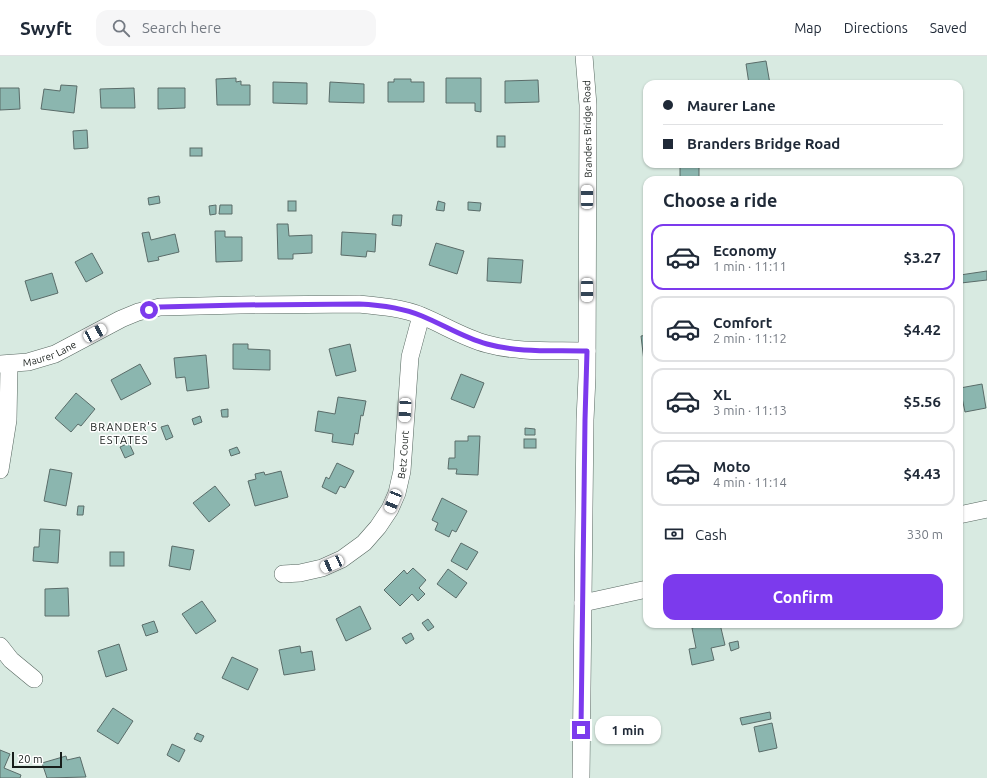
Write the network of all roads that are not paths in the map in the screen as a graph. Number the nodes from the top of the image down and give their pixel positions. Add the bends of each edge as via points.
1 (584, 56) edge
2 (421, 316) junction
3 (587, 351) junction
4 (4, 365) edge
5 (0, 470) edge
6 (987, 509) edge
7 (963, 514) edge
8 (283, 574) dead end
9 (643, 590) edge
10 (583, 604) junction
11 (0, 646) edge
12 (34, 679) dead end
13 (581, 778) edge

1 - 3 street, Branders Bridge Road via 588,104
2 - 3 street, Maurer Lane via 486,344 515,349
2 - 4 street, Maurer Lane via 376,305 359,304 160,307 121,319 55,354 28,362
2 - 8 street, Betz Court via 410,357 402,471 390,509 364,544 342,559 322,568
3 - 10 street, Branders Bridge Road
4 - 5 street via 8,420
6 - 7 street
9 - 10 street
10 - 13 street, Branders Bridge Road
11 - 12 street via 11,660

